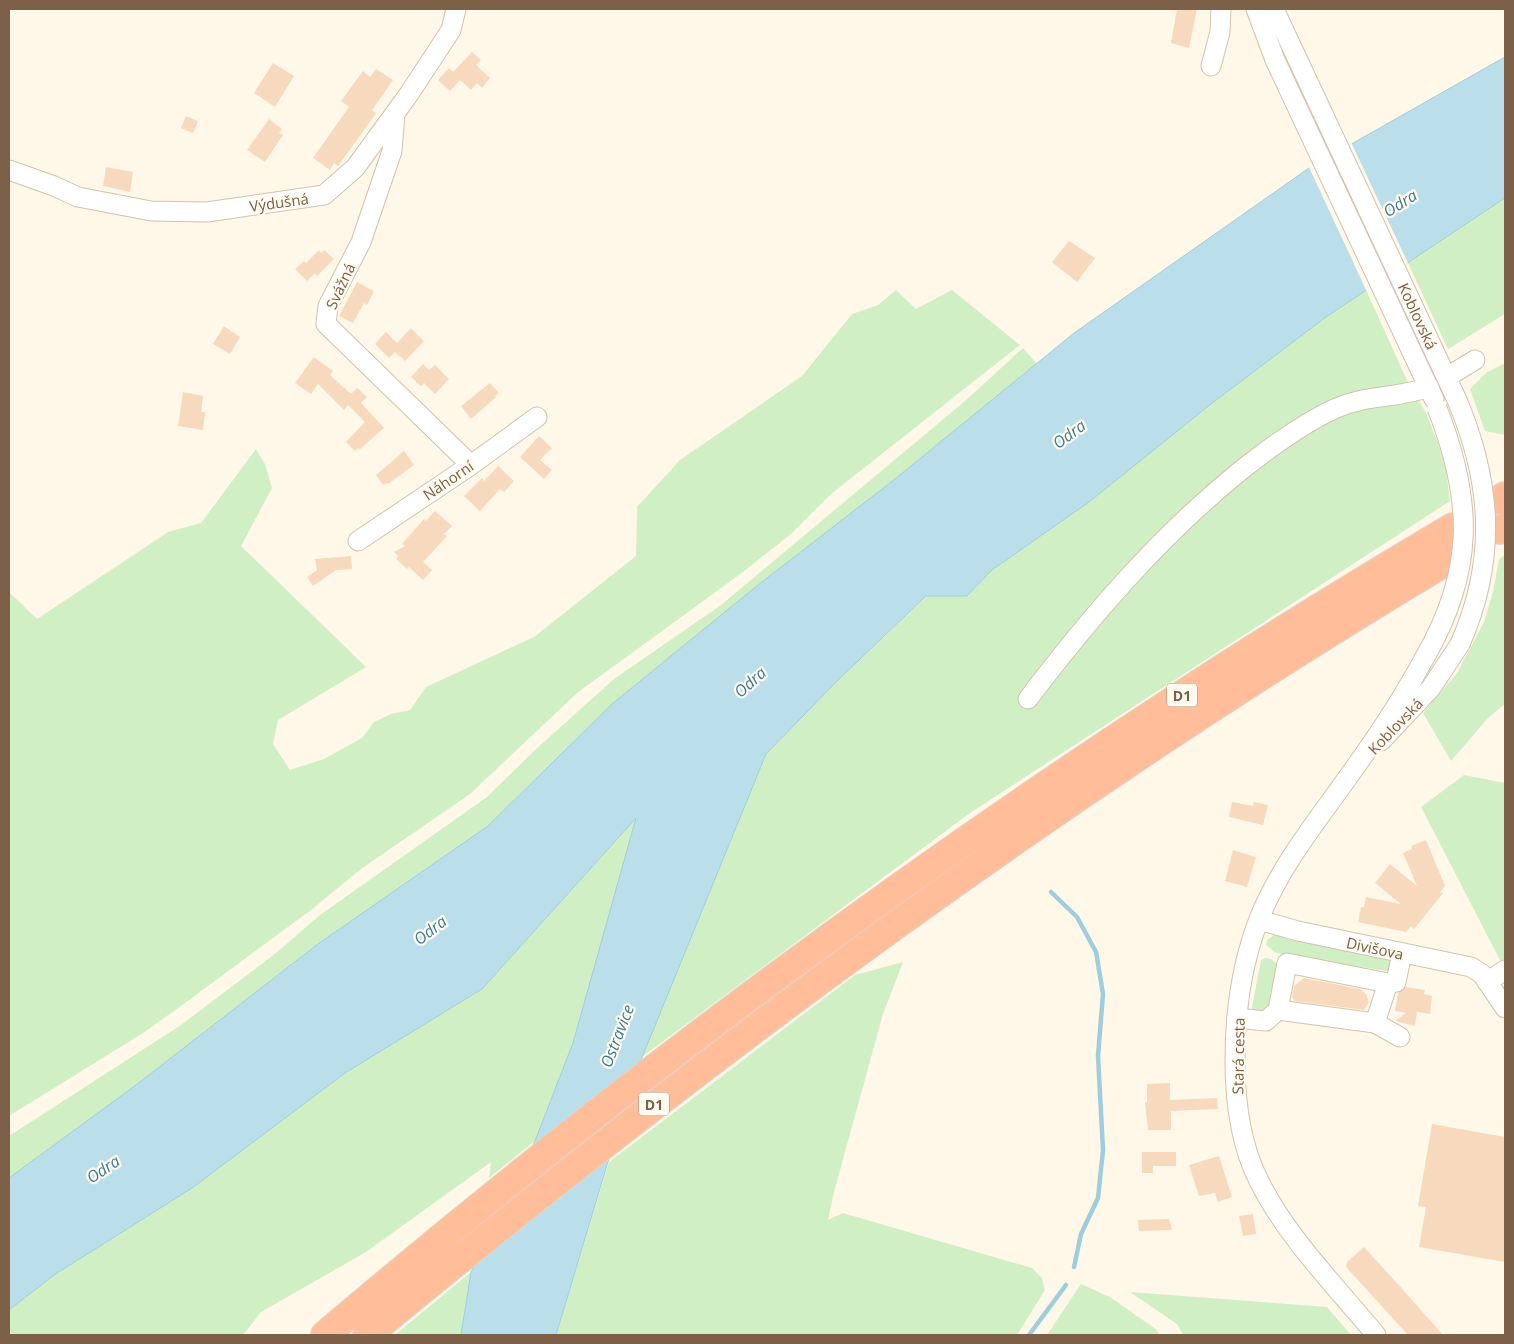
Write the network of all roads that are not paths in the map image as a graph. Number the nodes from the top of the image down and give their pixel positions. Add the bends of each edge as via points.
1 (456, 9) edge
2 (1221, 9) edge
3 (1256, 9) edge
4 (1274, 9) edge
5 (1211, 66) dead end
6 (395, 113) junction
7 (9, 170) edge
8 (1475, 360) dead end
9 (1447, 377) junction
10 (1429, 387) junction
11 (537, 417) dead end
12 (471, 465) junction
13 (1453, 527) dead end
14 (358, 541) dead end
15 (1450, 559) dead end
16 (1028, 699) dead end
17 (1357, 764) junction
18 (1259, 920) junction
19 (1402, 954) junction
20 (1505, 970) edge
21 (1487, 982) junction
22 (1388, 983) junction
23 (1505, 1008) edge
24 (1278, 1010) junction
25 (1237, 1018) junction
26 (1375, 1023) junction
27 (1400, 1038) dead end
28 (326, 1335) edge
29 (367, 1335) edge
30 (1376, 1335) edge

1 - 6 street, Výdušná via 451,30
2 - 5 street via 1220,32
3 - 10 street, Koblovská via 1285,81
4 - 9 street, Koblovská
6 - 7 street, Výdušná via 355,168 324,195 308,198 208,212 151,211 78,197
6 - 12 street, Svážná via 392,151 361,242 328,306 326,324
8 - 9 street
9 - 17 street, Koblovská, bridge via 1471,435 1485,495 1487,531 1480,586 1460,644 1444,671 1417,705
10 - 16 street via 1406,394 1361,398 1334,409 1304,424 1253,460 1157,546 1068,647
10 - 17 street, Koblovská, bridge via 1458,476 1463,507 1460,573 1452,601 1425,657
11 - 12 street, Náhorní
12 - 14 street, Náhorní
13 - 28 highway, D1 via 1175,699 918,875 638,1082
15 - 29 highway, D1 via 1194,720 950,886 653,1104
17 - 18 street, Stará cesta via 1292,855
18 - 19 street, Divišova
18 - 25 street, Stará cesta via 1249,952
19 - 21 street, Divišova via 1471,967
19 - 22 street via 1396,982
20 - 21 street
21 - 23 street, Divišova
22 - 24 street via 1288,963
22 - 26 street
24 - 25 street via 1266,1021
24 - 26 street
25 - 30 street, Stará cesta via 1238,1111 1246,1148 1258,1180 1279,1216
26 - 27 street

